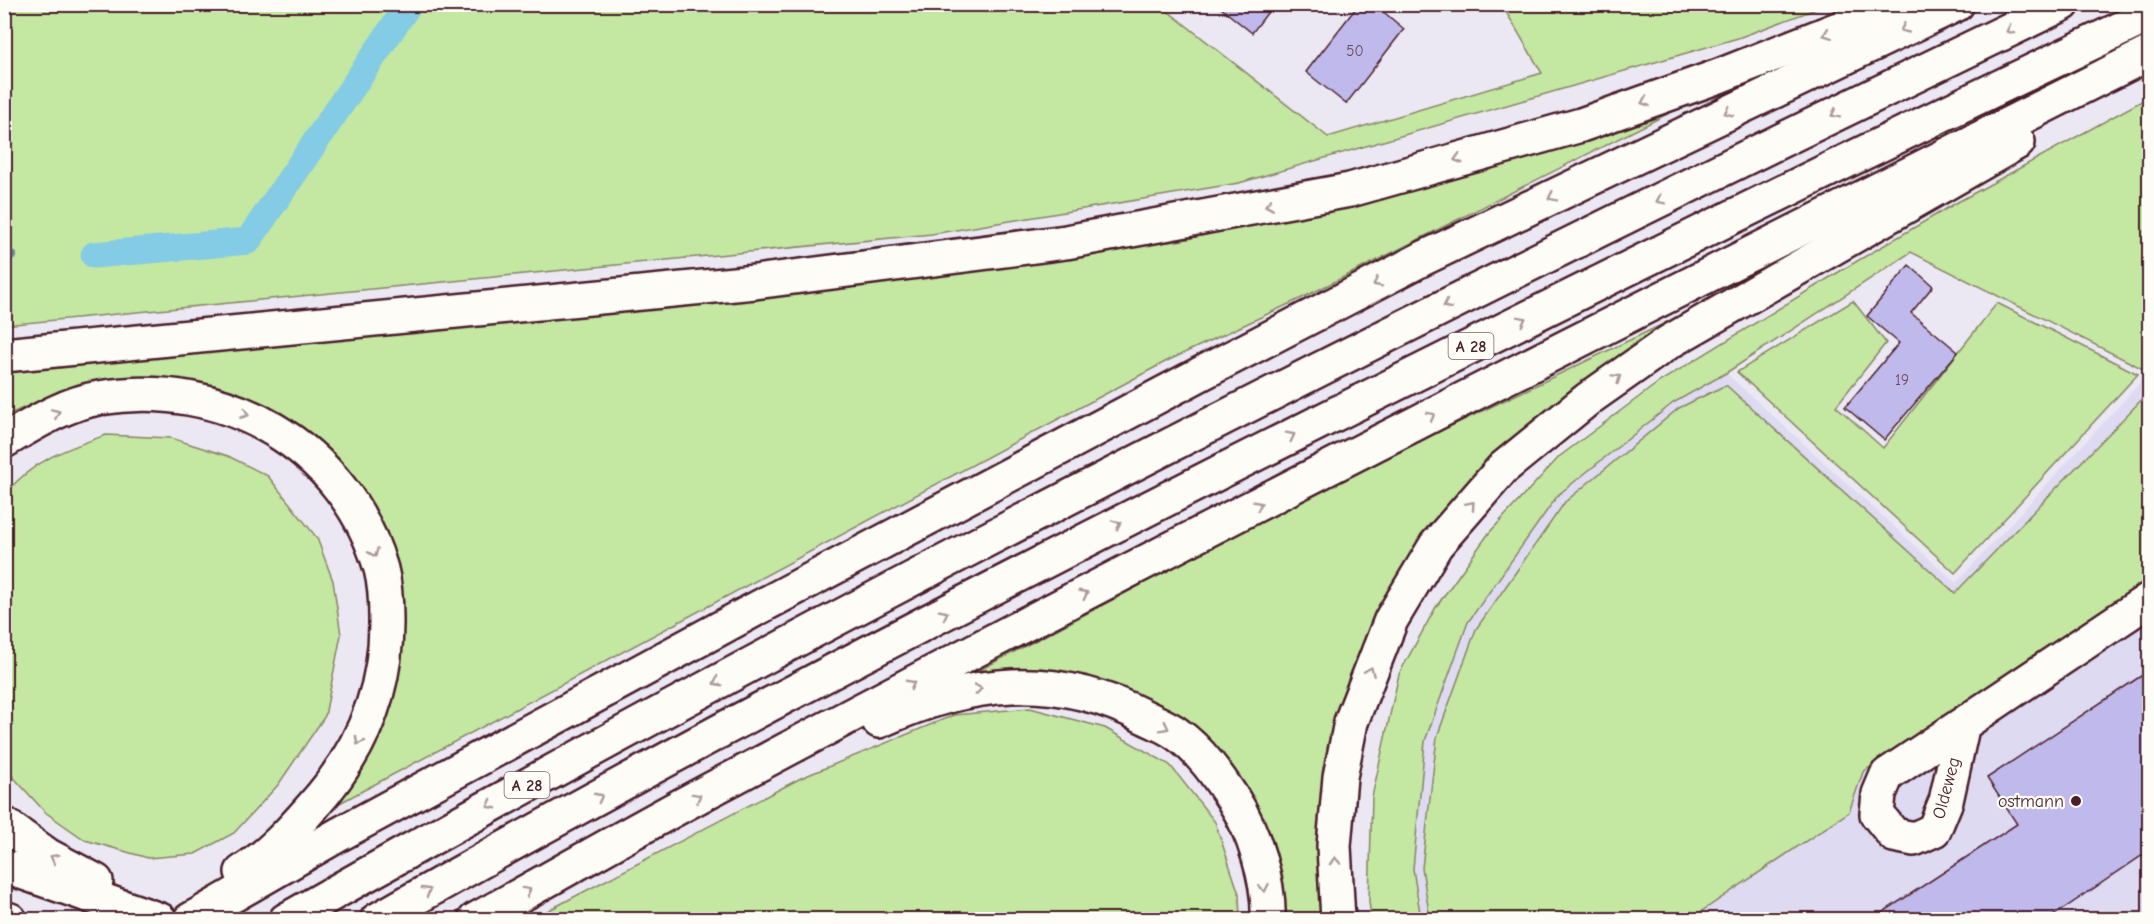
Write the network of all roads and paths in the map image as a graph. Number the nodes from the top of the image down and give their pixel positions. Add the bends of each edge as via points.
1 (1901, 4) edge
2 (1957, 4) edge
3 (2063, 4) edge
4 (2150, 15) edge
5 (2150, 53) edge
6 (2150, 70) edge
7 (4, 355) edge
8 (4, 441) edge
9 (2150, 599) edge
10 (1962, 728) dead end
11 (729, 779) junction
12 (4, 824) edge
13 (4, 866) edge
14 (198, 915) edge
15 (149, 916) edge
16 (4, 918) edge
17 (10, 920) edge
18 (286, 920) edge
19 (376, 920) edge
20 (475, 920) edge
21 (1268, 920) edge
22 (1338, 920) edge

1 -> 7 main road via 1581,125 1350,190 1066,242 755,282
2 -> 14 main road via 1435,253 1202,373 741,616
3 -> 18 main road, A 28 via 1531,263 1065,499 769,654
19 -> 4 main road, A 28 via 789,695 1081,543 1548,307
11 -> 5 main road via 1553,354
22 -> 6 main road via 1334,846 1351,722 1391,620 1436,545 1503,468 1588,399 1669,342
8 -> 14 main road via 54,412 97,399 170,394 213,402 264,422 307,452 359,517 381,570 386,652 378,693 363,735 336,782 253,865 218,886
9 - 10 main road
20 -> 11 main road
11 -> 21 main road via 760,780 896,713 971,690 1019,685 1071,689 1124,706 1178,734 1214,769 1243,815 1258,853
15 -> 12 main road via 121,895 47,855
13 - 15 main road
16 - 17 main road

